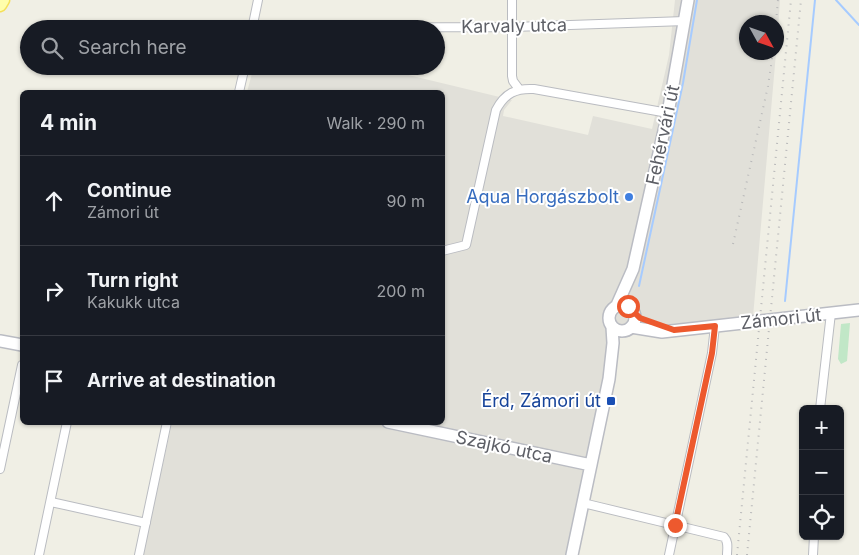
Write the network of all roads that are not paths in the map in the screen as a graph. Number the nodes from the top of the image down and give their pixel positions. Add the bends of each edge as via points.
1 (3, 0) edge
2 (258, 0) edge
3 (512, 0) edge
4 (688, 0) edge
5 (0, 5) edge
6 (254, 20) edge
7 (685, 21) junction
8 (445, 27) edge
9 (513, 27) junction
10 (243, 75) edge
11 (519, 89) junction
12 (239, 90) edge
13 (668, 113) junction
14 (445, 250) edge
15 (632, 269) junction
16 (617, 305) junction
17 (859, 310) edge
18 (633, 311) junction
19 (831, 314) junction
20 (715, 326) junction
21 (612, 327) junction
22 (628, 329) junction
23 (674, 330) junction
24 (0, 341) edge
25 (20, 345) edge
26 (20, 374) edge
27 (608, 379) junction
28 (820, 405) edge
29 (67, 425) edge
30 (167, 425) edge
31 (402, 425) edge
32 (591, 465) junction
33 (0, 469) edge
34 (51, 502) junction
35 (582, 503) junction
36 (146, 523) junction
37 (675, 525) junction
38 (814, 540) edge
39 (39, 555) edge
40 (139, 555) edge
41 (572, 555) edge
42 (669, 555) edge
43 (727, 555) edge
44 (812, 555) edge

1 - 5 main road
2 - 6 street
3 - 9 street
4 - 7 main road, Fehérvári út
7 - 9 street, Karvaly utca
7 - 13 main road, Fehérvári út
8 - 9 street, Karvaly utca
9 - 11 street via 512,76
10 - 12 street
11 - 13 street
11 - 14 street via 505,96 496,110 466,245
13 - 15 main road, Fehérvári út
15 - 16 main road, Fehérvári út
15 - 18 main road, Fehérvári út
16 - 18 main road via 624,304
16 - 21 main road via 608,314
17 - 19 main road, Zámori út
18 - 22 main road via 634,321
18 - 23 main road, Zámori út via 646,321
19 - 20 main road, Zámori út
19 - 28 street
20 - 23 main road, Zámori út
20 - 37 street
21 - 22 main road
21 - 27 main road
22 - 23 main road, Zámori út
22 - 27 main road via 619,343
24 - 25 main road
26 - 33 street
27 - 32 main road
29 - 34 street
30 - 36 street
31 - 32 main road, Szajkó utca
32 - 35 main road
34 - 36 street
34 - 39 street
35 - 37 street
35 - 41 main road
36 - 40 street
37 - 42 street
37 - 43 street via 724,537 728,544
38 - 44 street

